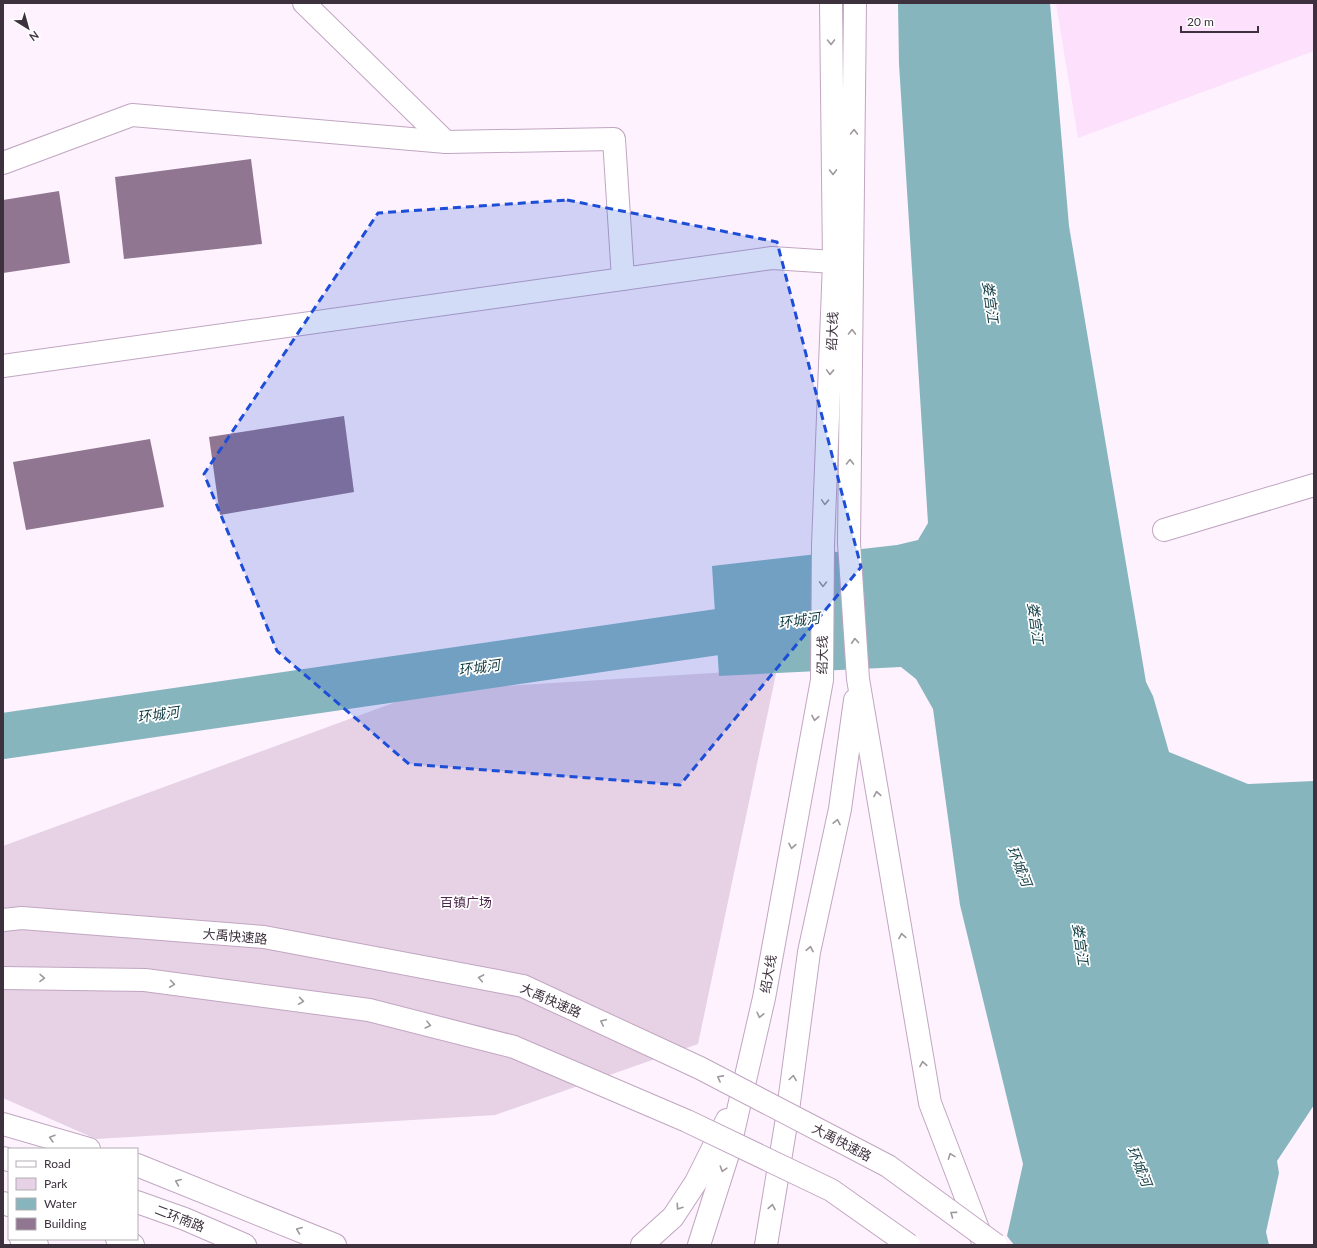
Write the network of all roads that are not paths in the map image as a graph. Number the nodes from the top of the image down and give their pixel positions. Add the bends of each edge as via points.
1 (304, 3) edge
2 (831, 3) edge
3 (855, 3) edge
4 (446, 142) junction
5 (3, 163) edge
6 (834, 262) junction
7 (623, 279) junction
8 (3, 366) edge
9 (1314, 485) edge
10 (1164, 530) dead end
11 (858, 680) junction
12 (3, 920) edge
13 (3, 978) edge
14 (743, 1086) junction
15 (3, 1124) edge
16 (86, 1148) edge
17 (138, 1165) edge
18 (138, 1202) edge
19 (24, 1240) edge
20 (120, 1240) edge
21 (37, 1245) edge
22 (133, 1245) edge
23 (245, 1245) edge
24 (335, 1245) edge
25 (642, 1245) edge
26 (699, 1245) edge
27 (766, 1245) edge
28 (909, 1245) edge
29 (985, 1245) edge
30 (996, 1245) edge

1 - 4 main road
2 -> 6 main road, 绍大线
11 -> 3 main road, 绍大线 via 849,543
4 - 5 main road via 132,115
4 - 7 main road via 614,139
6 - 7 main road via 772,258
6 -> 14 main road, 绍大线 via 823,545 822,680 764,998
7 - 8 main road
9 - 10 main road
27 -> 11 main road via 810,952 840,809
29 -> 11 main road, bridge via 930,1103
30 -> 12 main road, 大禹快速路, bridge via 888,1166 700,1068 523,986 264,937 22,918
13 -> 28 main road, bridge via 146,980 362,1009 514,1047 687,1121 830,1190
14 -> 25 main road via 696,1182 673,1217
14 -> 26 main road, 绍大线 via 728,1154
16 -> 15 main road
24 -> 17 main road
18 - 23 main road, 二环南路
19 - 21 main road
20 - 22 main road

